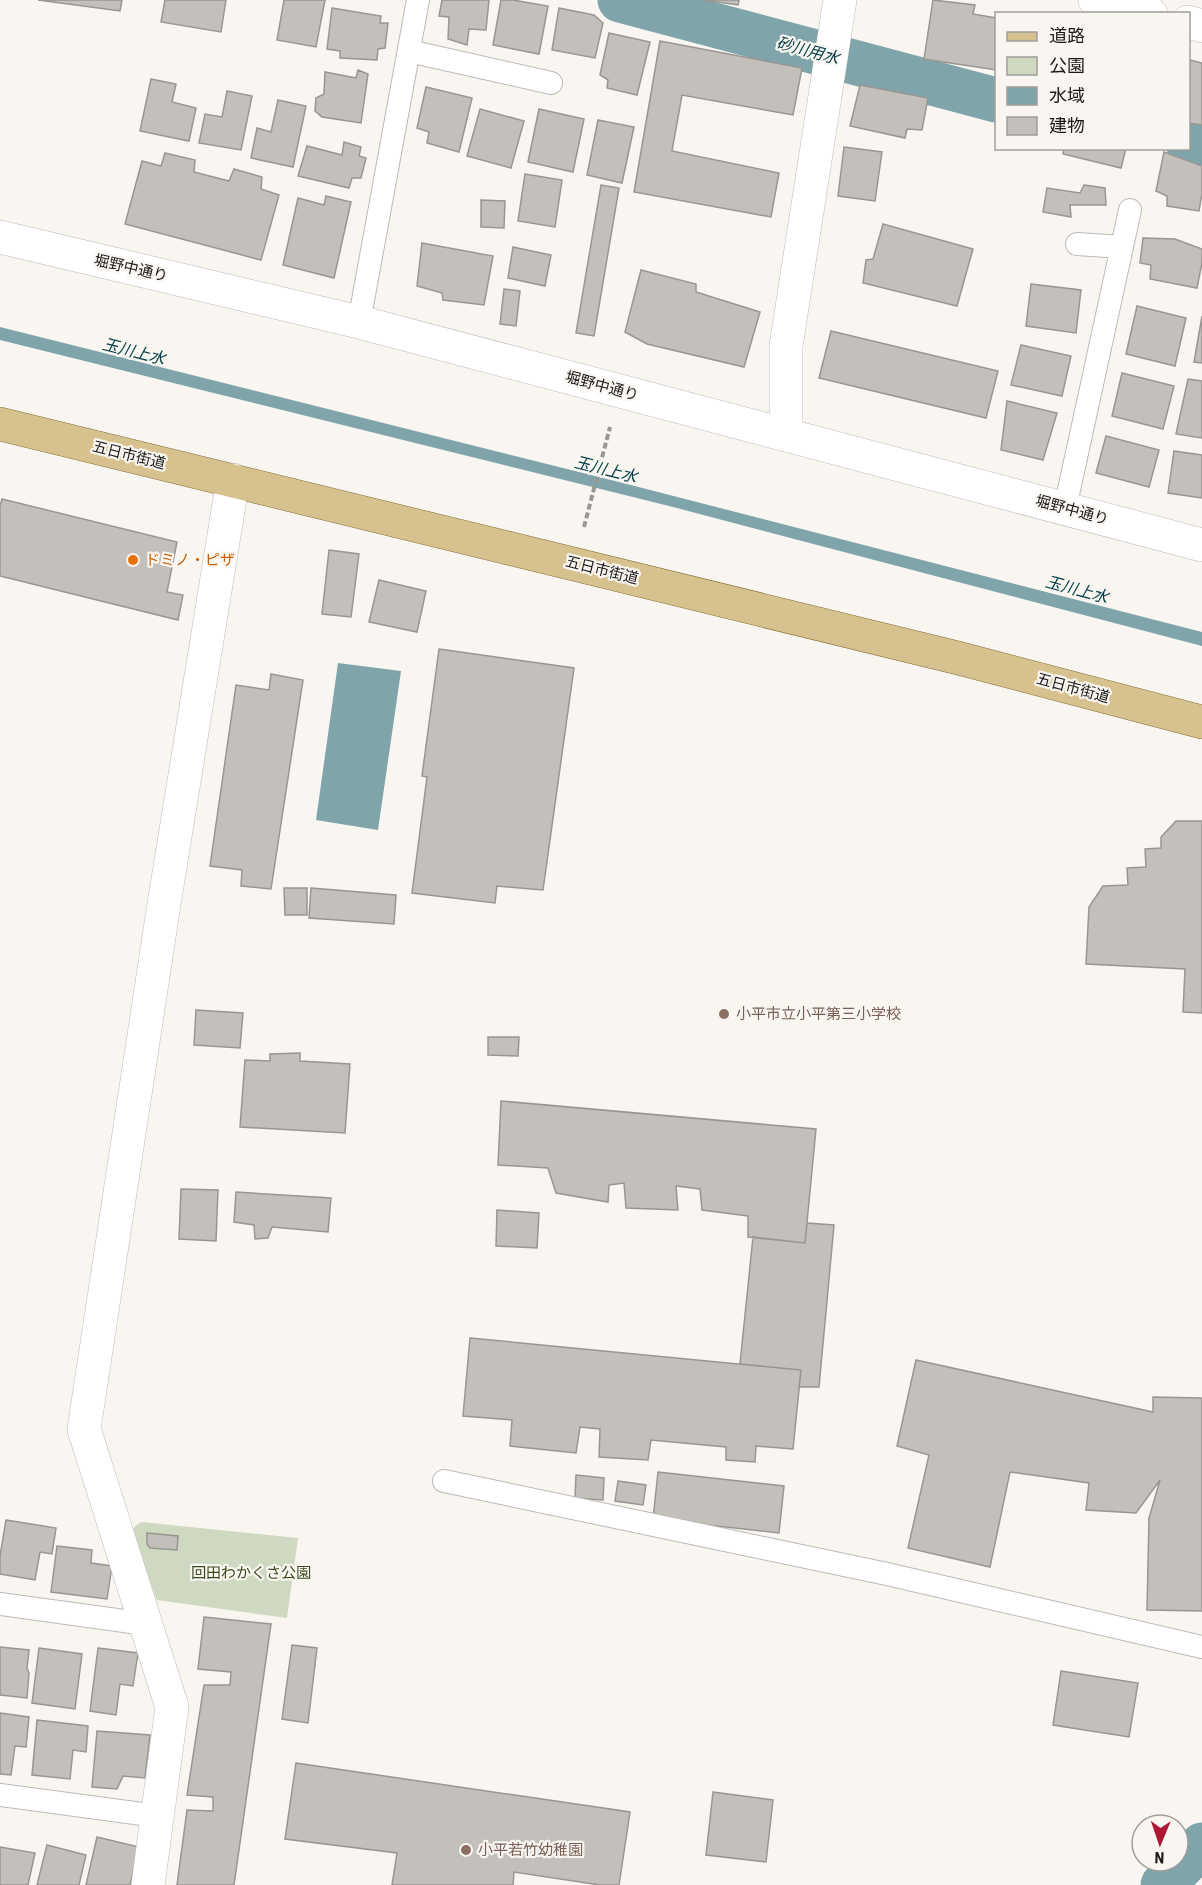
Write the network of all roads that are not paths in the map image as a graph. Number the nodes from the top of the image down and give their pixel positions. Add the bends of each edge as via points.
1 (418, 0) edge
2 (1095, 0) edge
3 (1143, 12) edge
4 (838, 13) edge
5 (409, 51) junction
6 (550, 83) dead end
7 (1130, 210) dead end
8 (0, 237) edge
9 (1077, 244) dead end
10 (1122, 247) junction
11 (359, 322) junction
12 (0, 424) edge
13 (786, 434) junction
14 (233, 480) junction
15 (1065, 508) junction
16 (1202, 545) edge
17 (1202, 722) edge
18 (444, 1481) dead end
19 (0, 1604) edge
20 (146, 1624) junction
21 (1202, 1647) edge
22 (0, 1795) edge
23 (157, 1816) junction
24 (148, 1885) edge

1 - 5 lane
2 - 3 street
4 - 13 street via 786,346
5 - 6 lane
5 - 11 lane
7 - 10 lane
8 - 11 street, 堀野中通り
9 - 10 lane
10 - 15 lane
11 - 13 street, 堀野中通り
12 - 14 main road, 五日市街道
13 - 15 street, 堀野中通り
14 - 17 main road, 五日市街道
14 - 20 street via 84,1429
15 - 16 street, 堀野中通り
18 - 21 lane via 887,1574
19 - 20 lane
20 - 23 street via 172,1707
22 - 23 lane
23 - 24 street

